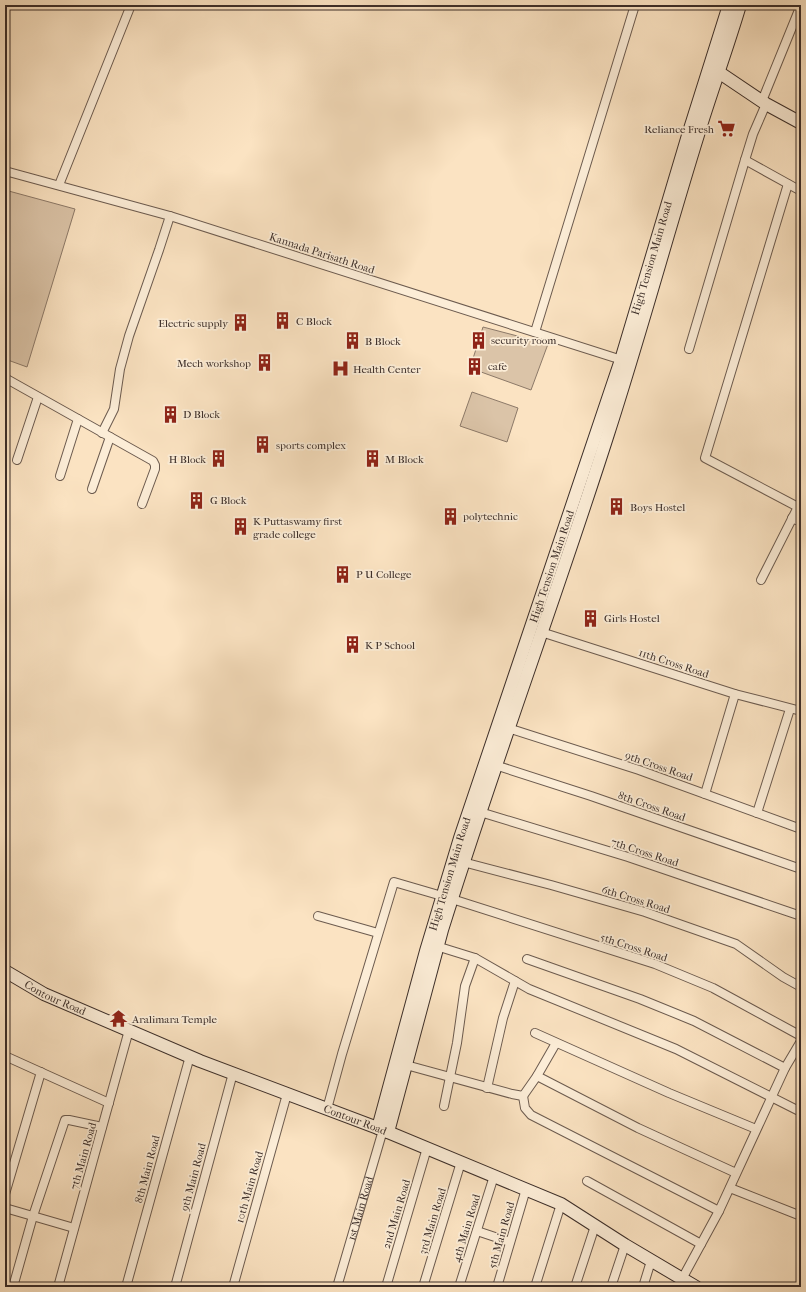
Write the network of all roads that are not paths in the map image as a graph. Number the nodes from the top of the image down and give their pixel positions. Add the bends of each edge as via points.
1 (130, 5) edge
2 (635, 5) edge
3 (729, 5) edge
4 (740, 5) edge
5 (801, 5) edge
6 (715, 70) junction
7 (764, 103) junction
8 (801, 123) edge
9 (745, 160) junction
10 (5, 171) edge
11 (788, 184) junction
12 (59, 185) junction
13 (801, 191) edge
14 (170, 216) junction
15 (535, 332) junction
16 (689, 349) dead end
17 (626, 361) junction
18 (5, 378) edge
19 (38, 397) junction
20 (78, 419) junction
21 (102, 433) junction
22 (110, 437) junction
23 (17, 460) dead end
24 (60, 476) dead end
25 (92, 489) dead end
26 (142, 504) dead end
27 (800, 504) edge
28 (792, 518) junction
29 (801, 522) edge
30 (761, 580) dead end
31 (541, 632) junction
32 (735, 694) junction
33 (790, 708) junction
34 (801, 711) edge
35 (508, 728) junction
36 (495, 765) junction
37 (704, 794) junction
38 (480, 812) junction
39 (757, 813) junction
40 (801, 829) edge
41 (458, 861) junction
42 (801, 869) edge
43 (447, 898) junction
44 (318, 916) dead end
45 (801, 916) edge
46 (378, 933) junction
47 (433, 945) junction
48 (475, 958) junction
49 (527, 959) dead end
50 (5, 971) edge
51 (515, 981) junction
52 (801, 987) edge
53 (129, 1030) junction
54 (535, 1033) dead end
55 (801, 1036) edge
56 (801, 1041) edge
57 (556, 1043) junction
58 (5, 1056) edge
59 (190, 1056) junction
60 (406, 1065) junction
61 (785, 1068) junction
62 (40, 1072) junction
63 (233, 1073) junction
64 (537, 1076) junction
65 (450, 1078) junction
66 (487, 1088) junction
67 (287, 1094) junction
68 (523, 1096) junction
69 (771, 1096) junction
70 (109, 1102) junction
71 (444, 1106) dead end
72 (327, 1109) junction
73 (801, 1112) edge
74 (102, 1127) junction
75 (756, 1129) junction
76 (383, 1130) junction
77 (428, 1148) junction
78 (461, 1162) junction
79 (736, 1173) junction
80 (494, 1176) junction
81 (587, 1181) dead end
82 (730, 1188) junction
83 (526, 1189) junction
84 (5, 1194) edge
85 (561, 1204) junction
86 (5, 1208) edge
87 (719, 1211) junction
88 (33, 1216) junction
89 (801, 1216) edge
90 (595, 1226) junction
91 (74, 1228) junction
92 (477, 1231) junction
93 (510, 1242) junction
94 (701, 1244) junction
95 (624, 1245) junction
96 (651, 1261) junction
97 (682, 1279) junction
98 (13, 1287) edge
99 (58, 1287) edge
100 (126, 1287) edge
101 (175, 1287) edge
102 (233, 1287) edge
103 (337, 1287) edge
104 (386, 1287) edge
105 (423, 1287) edge
106 (459, 1287) edge
107 (497, 1287) edge
108 (535, 1287) edge
109 (575, 1287) edge
110 (611, 1287) edge
111 (643, 1287) edge
112 (696, 1287) edge

1 - 12 street
2 - 15 street
3 - 6 main road
4 - 6 main road
5 - 7 street
6 - 7 main road
6 - 17 main road via 698,134
7 - 8 main road
7 - 9 street
9 - 11 street
9 - 16 street
10 - 12 street, Kannada Parisath Road
11 - 13 street
11 - 27 street via 705,458
12 - 14 street, Kannada Parisath Road
14 - 15 street, Kannada Parisath Road
14 - 21 street via 129,336 120,369 114,409
15 - 17 street, Kannada Parisath Road
17 - 31 main road via 603,451
17 - 41 main road, High Tension Main Road
18 - 19 street
19 - 20 street
19 - 23 street
20 - 21 street
20 - 24 street
21 - 22 street
22 - 25 street
22 - 26 street via 155,465
27 - 28 street
28 - 29 street
28 - 30 street
31 - 32 street, 11th Cross Road
31 - 35 main road
32 - 33 street, 11th Cross Road
32 - 37 street
33 - 34 street, 11th Cross Road
33 - 39 street
35 - 36 main road
35 - 37 street, 9th Cross Road via 639,770
36 - 38 main road
36 - 42 street, 8th Cross Road
37 - 39 street, 9th Cross Road
38 - 41 main road
38 - 45 street, 7th Cross Road via 628,857
39 - 40 street, 9th Cross Road
41 - 43 main road, High Tension Main Road
41 - 52 street, 6th Cross Road via 645,912 736,944
43 - 46 street, 5th Cross Road via 394,882
43 - 47 main road, High Tension Main Road
43 - 55 street, 5th Cross Road via 655,964 714,988
44 - 46 street
46 - 72 street
47 - 48 street
47 - 60 main road
47 - 76 main road, High Tension Main Road
48 - 51 street
48 - 65 street via 466,986
49 - 61 street via 694,1021
50 - 53 main road, Contour Road via 44,994
51 - 66 street via 503,1018
51 - 69 street via 676,1049
53 - 59 main road, Contour Road
53 - 70 street, 7th Main Road
54 - 57 street
56 - 61 street
57 - 64 street
57 - 75 street
58 - 62 street
59 - 63 main road, Contour Road
59 - 100 street, 8th Main Road
60 - 65 street
60 - 76 main road
61 - 69 street
62 - 70 street
62 - 84 street
63 - 67 main road, Contour Road
63 - 101 street, 9th Main Road
64 - 68 street
64 - 79 street via 638,1128
65 - 66 street
65 - 71 street
66 - 68 street
67 - 72 main road, Contour Road
67 - 102 street, 10th Main Road
68 - 87 street via 525,1108 531,1115
69 - 73 street
69 - 75 street
70 - 74 street, 7th Main Road
72 - 76 main road, Contour Road
74 - 88 street via 65,1120
74 - 91 street, 7th Main Road
75 - 79 street
76 - 77 main road, Contour Road
76 - 103 street, 1st Main Road
77 - 78 main road, Contour Road
77 - 104 street, 2nd Main Road
78 - 80 main road, Contour Road
78 - 105 street, 3rd Main Road
79 - 82 street
80 - 83 main road, Contour Road
80 - 92 street, 4th Main Road
81 - 94 street
82 - 87 street
82 - 89 street
83 - 85 main road, Contour Road
83 - 93 street, 5th Main Road
85 - 90 main road, Contour Road
85 - 108 street
86 - 88 street
87 - 94 street
88 - 91 street
88 - 98 street
90 - 95 main road, Contour Road
90 - 109 street
91 - 99 street, 7th Main Road
92 - 93 street
92 - 106 street, 4th Main Road
93 - 107 street, 5th Main Road
94 - 97 street
95 - 96 main road, Contour Road
95 - 110 street
96 - 97 main road, Contour Road
96 - 111 street
97 - 112 main road, Contour Road

